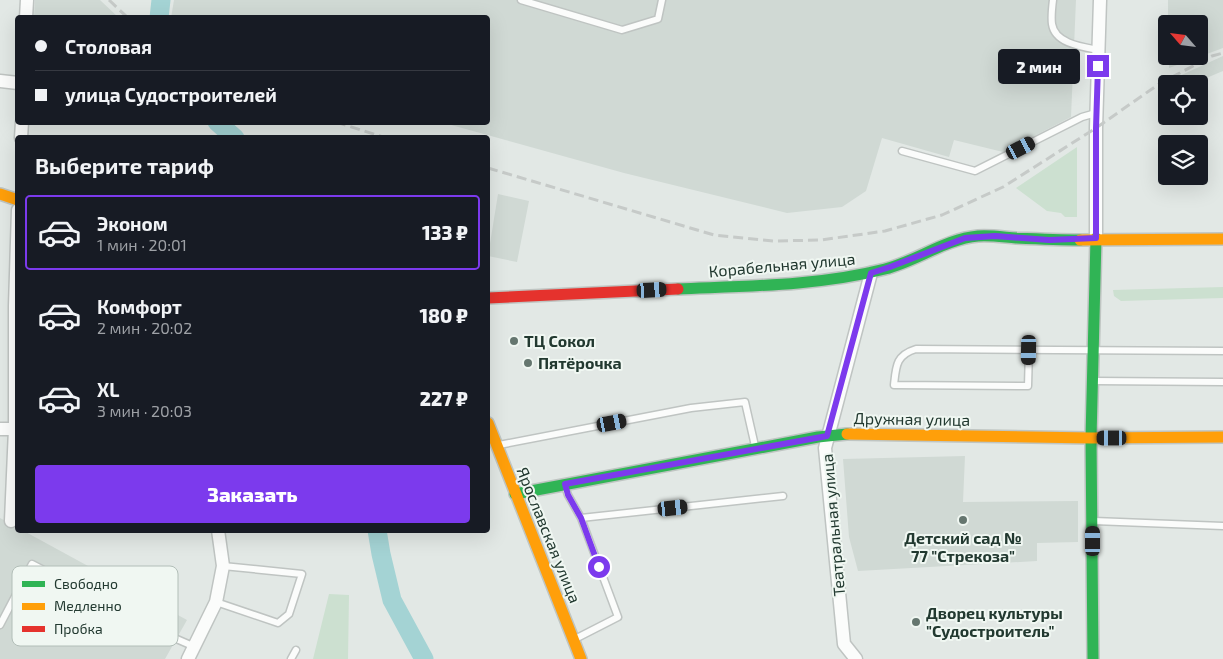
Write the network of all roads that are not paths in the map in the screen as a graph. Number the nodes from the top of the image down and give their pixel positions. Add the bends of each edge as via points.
1 (27, 0) edge
2 (521, 0) edge
3 (662, 0) edge
4 (1053, 0) edge
5 (1100, 0) edge
6 (26, 15) edge
7 (1099, 50) junction
8 (0, 81) edge
9 (15, 82) edge
10 (1096, 114) junction
11 (902, 151) dead end
12 (0, 194) edge
13 (15, 199) edge
14 (1096, 238) junction
15 (1223, 239) edge
16 (871, 273) junction
17 (490, 298) edge
18 (15, 306) edge
19 (1029, 350) junction
20 (1094, 351) junction
21 (1223, 351) edge
22 (1093, 381) junction
23 (1223, 382) edge
24 (0, 429) edge
25 (15, 429) junction
26 (490, 429) edge
27 (827, 436) junction
28 (1223, 437) edge
29 (1091, 438) junction
30 (496, 446) junction
31 (756, 449) junction
32 (565, 484) junction
33 (515, 494) junction
34 (783, 496) dead end
35 (581, 518) junction
36 (11, 521) dead end
37 (1093, 521) junction
38 (1223, 526) edge
39 (218, 533) edge
40 (223, 566) junction
41 (12, 602) edge
42 (216, 602) junction
43 (0, 625) edge
44 (178, 640) edge
45 (574, 640) junction
46 (195, 647) junction
47 (296, 650) dead end
48 (188, 659) edge
49 (291, 659) edge
50 (581, 659) edge
51 (856, 659) edge
52 (1093, 659) edge

1 - 6 street
2 - 3 lane via 622,30 658,19
4 - 7 lane via 1054,32 1059,37
5 - 7 street
7 - 10 street
8 - 9 street
10 - 11 lane via 1082,117 975,171
10 - 14 street
12 - 13 street
14 - 15 street, Корабельная улица
14 - 16 street, Корабельная улица via 965,238
14 - 20 street
16 - 17 street, Корабельная улица via 768,285
16 - 27 street, Театральная улица
18 - 25 street
19 - 19 lane via 1028,386 894,384 901,356 908,351
19 - 20 lane
20 - 21 lane
20 - 22 street
22 - 23 lane
22 - 29 street
24 - 25 street
25 - 36 street
26 - 30 street, Ярославская улица
27 - 29 street, Дружная улица
27 - 31 street, Дружная улица
27 - 51 street, Театральная улица via 825,448 844,644
28 - 29 street, Дружная улица
29 - 37 street
30 - 31 lane via 690,408 746,402
30 - 33 street, Ярославская улица
31 - 32 street, Дружная улица
32 - 33 street, Дружная улица
32 - 35 lane
33 - 45 street, Ярославская улица
34 - 35 lane
35 - 45 lane via 618,617
37 - 38 lane
37 - 52 street
39 - 40 street
40 - 42 street
40 - 42 lane via 302,574 289,614 278,623
41 - 43 lane
42 - 46 street
44 - 46 lane
45 - 50 street, Ярославская улица
46 - 48 street
47 - 49 lane

